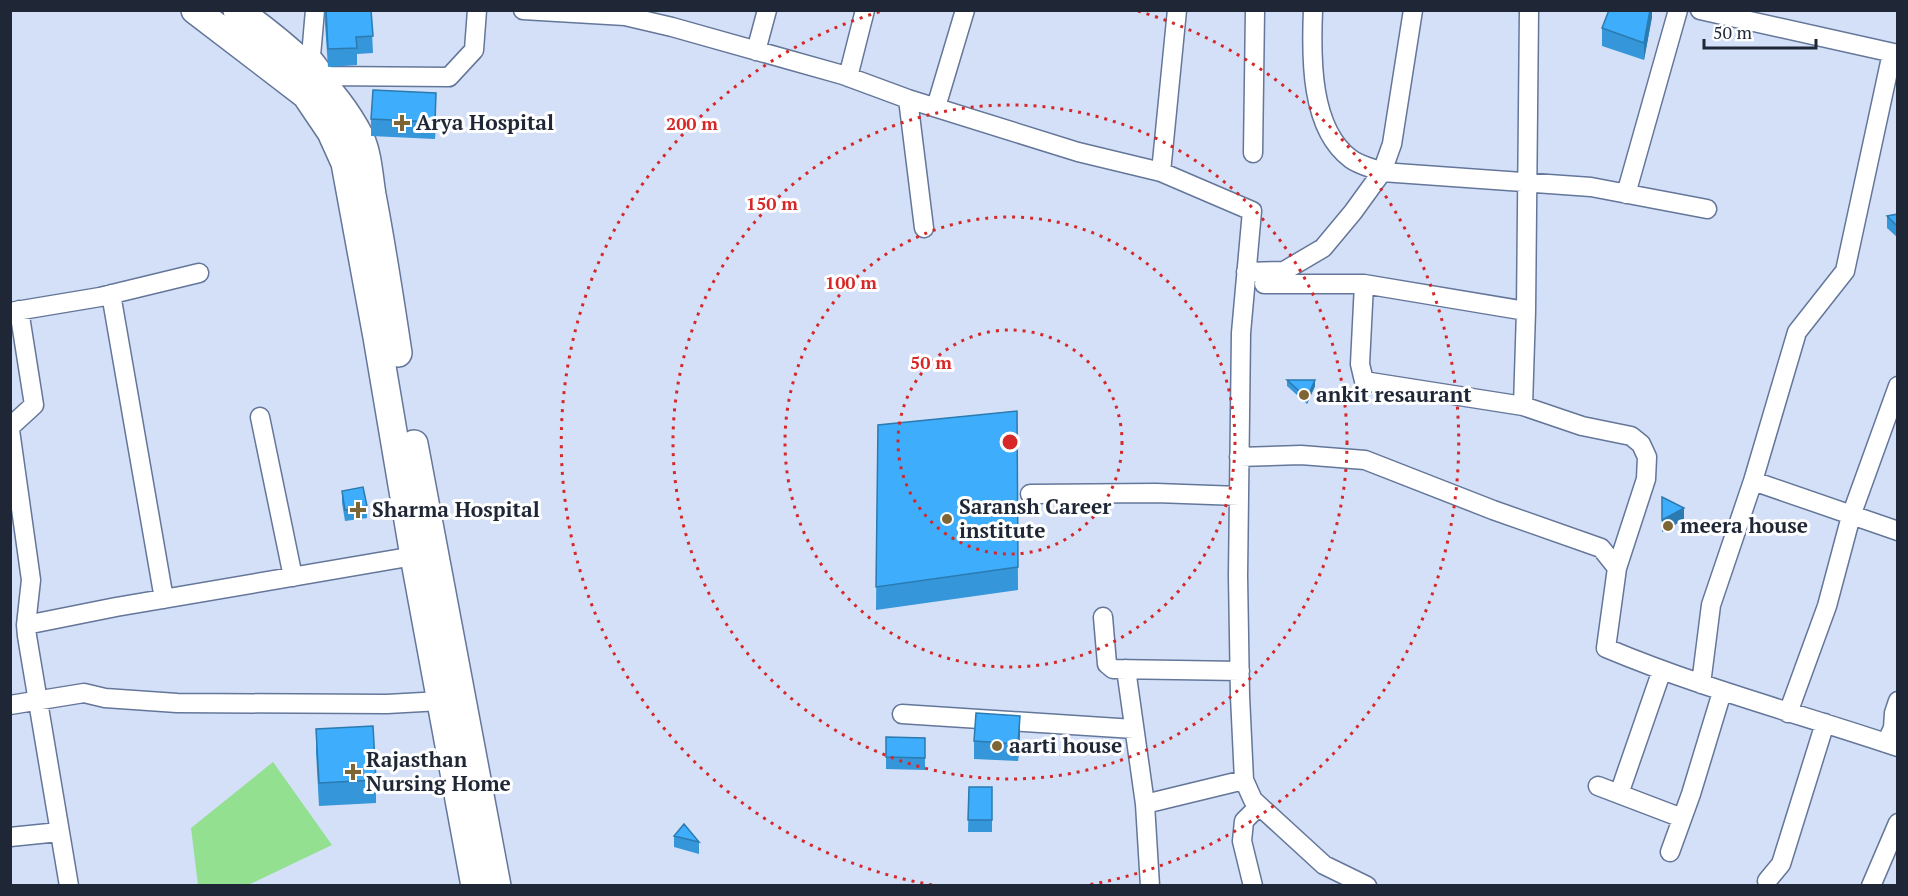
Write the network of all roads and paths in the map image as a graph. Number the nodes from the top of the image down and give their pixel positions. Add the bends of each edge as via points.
1 (195, 10) edge
2 (237, 10) edge
3 (315, 10) edge
4 (477, 10) edge
5 (522, 10) edge
6 (767, 10) edge
7 (865, 10) edge
8 (965, 10) edge
9 (1177, 10) edge
10 (1255, 10) edge
11 (1313, 10) edge
12 (1413, 10) edge
13 (1529, 10) edge
14 (1678, 10) edge
15 (1700, 10) edge
16 (756, 51) junction
17 (1895, 54) edge
18 (849, 77) junction
19 (317, 84) junction
20 (908, 99) junction
21 (936, 107) junction
22 (1253, 153) dead end
23 (1161, 172) junction
24 (1382, 172) junction
25 (1527, 183) junction
26 (1626, 194) junction
27 (1707, 209) dead end
28 (924, 228) dead end
29 (200, 273) dead end
30 (1245, 278) junction
31 (1364, 284) junction
32 (111, 294) junction
33 (15, 311) edge
34 (1526, 311) junction
35 (1898, 386) edge
36 (1523, 406) junction
37 (260, 417) dead end
38 (10, 428) edge
39 (1239, 457) junction
40 (1753, 481) junction
41 (1030, 495) dead end
42 (1239, 496) junction
43 (1851, 516) junction
44 (1898, 531) edge
45 (414, 556) junction
46 (1617, 568) junction
47 (293, 577) junction
48 (164, 599) junction
49 (1103, 617) dead end
50 (26, 625) junction
51 (1126, 669) junction
52 (1662, 670) junction
53 (1240, 671) junction
54 (1701, 684) junction
55 (1722, 692) junction
56 (38, 700) junction
57 (441, 701) junction
58 (1898, 701) edge
59 (10, 705) edge
60 (1788, 713) junction
61 (902, 714) dead end
62 (1825, 723) junction
63 (1134, 729) junction
64 (1892, 745) edge
65 (1244, 780) junction
66 (1598, 786) dead end
67 (1619, 794) junction
68 (1145, 804) junction
69 (1259, 806) junction
70 (1682, 818) junction
71 (1898, 823) edge
72 (59, 832) junction
73 (10, 837) edge
74 (1670, 852) dead end
75 (1892, 855) edge
76 (1324, 865) junction
77 (1767, 881) dead end
78 (69, 885) edge
79 (475, 885) edge
80 (497, 885) edge
81 (1150, 885) edge
82 (1253, 885) edge
83 (1327, 885) edge
84 (1367, 885) edge
85 (1871, 885) edge

1 - 19 main road
2 - 19 main road via 302,61
3 - 19 street via 311,56
4 - 19 street via 474,50 448,77
5 - 16 street via 626,16
6 - 16 street
7 - 18 street
8 - 21 street
9 - 23 street
10 - 22 street
11 - 24 street via 1316,96 1330,137 1352,160
12 - 24 street via 1392,144
13 - 25 street
14 - 26 street
15 - 17 street
16 - 18 street
17 - 40 street via 1845,271 1797,332
18 - 20 street
19 - 45 main road via 345,163
19 - 80 main road via 346,114 361,139 367,164 427,520
20 - 21 street
20 - 28 street
21 - 23 street via 1078,152
23 - 30 street via 1252,210
24 - 25 street
24 - 30 street via 1323,248 1284,271
25 - 26 street via 1591,187
25 - 34 street
26 - 27 street
29 - 32 street
30 - 31 street
30 - 39 street
31 - 34 street
31 - 36 street via 1360,364 1364,381
32 - 33 street
32 - 48 street
33 - 38 street via 34,405
34 - 36 street
35 - 43 street
36 - 46 street via 1582,426 1631,436 1641,444 1647,457 1646,479
37 - 47 street
38 - 50 street via 32,580
39 - 42 street
39 - 46 street via 1301,455 1365,460 1601,548
40 - 43 street
40 - 54 street via 1711,605
41 - 42 street
42 - 53 street
43 - 44 street
43 - 60 street via 1827,606
45 - 47 street
45 - 57 main road
46 - 52 street via 1606,648
47 - 48 street
48 - 50 street
49 - 51 street via 1107,664 1113,669
50 - 56 street
51 - 53 street
51 - 63 street
52 - 54 street
52 - 67 street
53 - 65 street
54 - 55 street
55 - 60 street
55 - 70 street
56 - 57 street via 84,693 177,703
56 - 59 street
56 - 72 street
57 - 79 main road
58 - 64 street
60 - 62 street
61 - 63 street
62 - 64 street
62 - 77 street via 1781,864
63 - 68 street
65 - 68 street
65 - 69 street
66 - 67 street
67 - 70 street
68 - 81 street
69 - 76 street
69 - 82 street via 1244,821 1242,841
70 - 74 street
71 - 75 street
72 - 73 street
72 - 78 street
75 - 85 street
76 - 83 street
76 - 84 street

